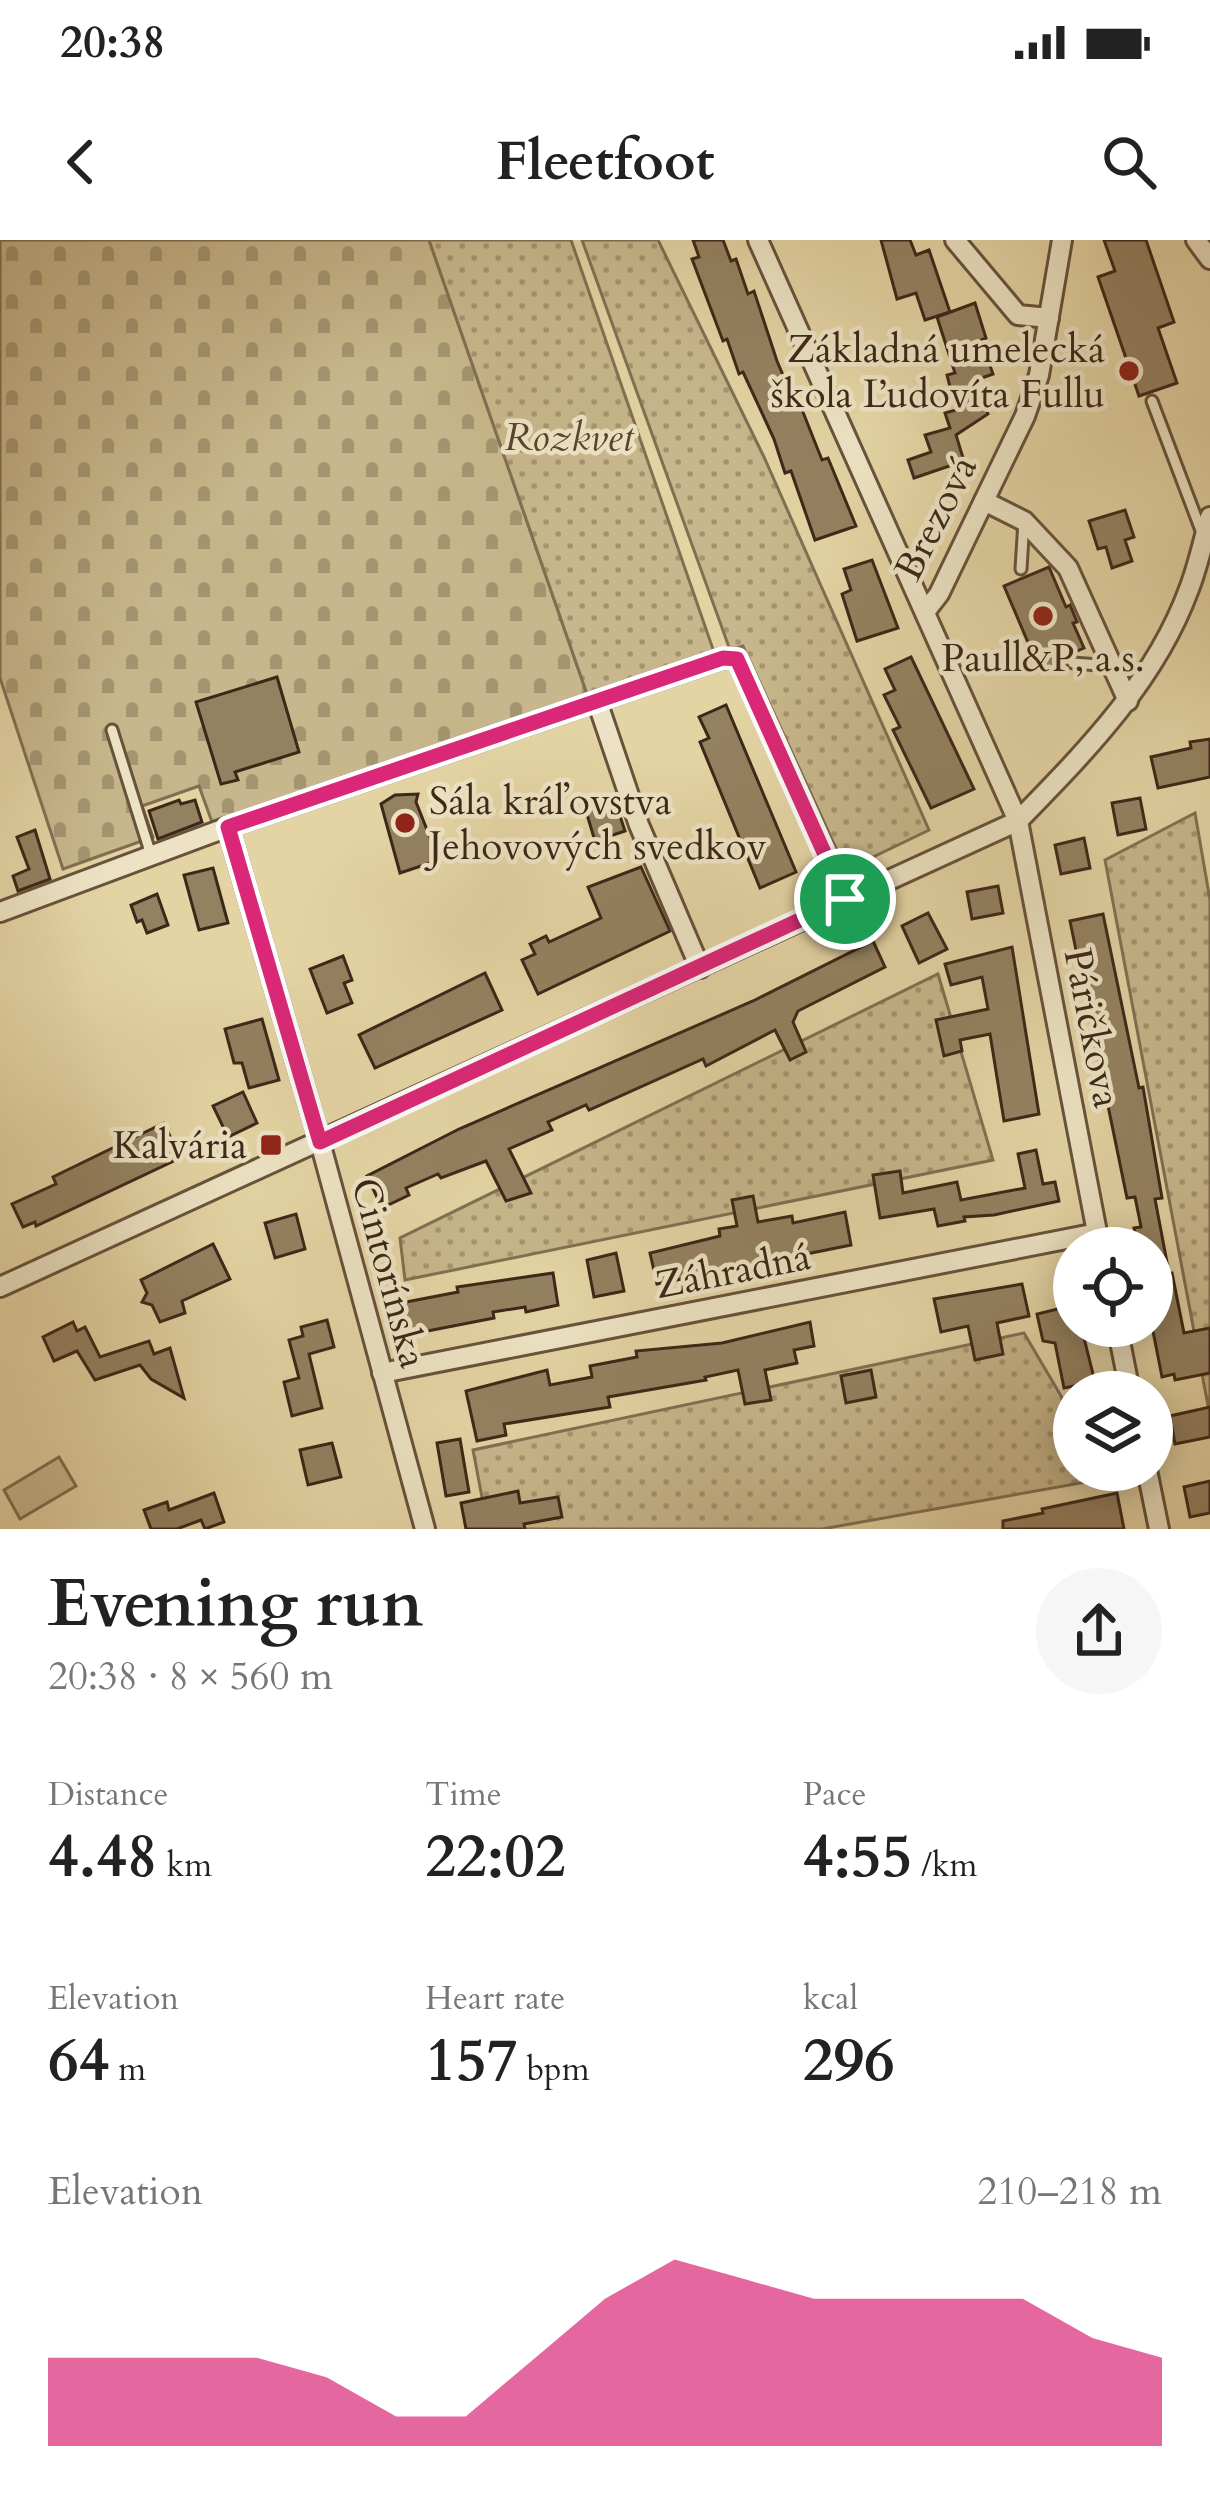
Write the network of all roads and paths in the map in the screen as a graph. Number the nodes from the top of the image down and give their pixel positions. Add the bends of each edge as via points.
1 (758, 240) edge
2 (955, 240) edge
3 (1062, 240) edge
4 (1196, 240) edge
5 (1210, 259) edge
6 (1049, 318) junction
7 (1152, 401) dead end
8 (984, 501) junction
9 (1210, 517) edge
10 (1024, 521) junction
11 (1204, 538) junction
12 (1021, 568) dead end
13 (925, 611) junction
14 (1072, 663) dead end
15 (1112, 666) junction
16 (1128, 701) junction
17 (598, 704) junction
18 (112, 730) dead end
19 (1018, 821) junction
20 (228, 827) junction
21 (151, 856) junction
22 (845, 899) junction
23 (0, 912) edge
24 (700, 968) junction
25 (320, 1142) junction
26 (1096, 1227) edge
27 (1053, 1249) edge
28 (0, 1287) edge
29 (382, 1373) junction
30 (1151, 1491) edge
31 (425, 1529) edge
32 (1159, 1529) edge

1 - 13 street, Páričkova
2 - 6 street via 1018,315
3 - 6 street, Brezová
4 - 5 street
6 - 8 street, Brezová via 1025,416
7 - 11 lane
8 - 10 street
8 - 13 street, Brezová
9 - 11 street
10 - 12 lane
10 - 15 street via 1068,568
11 - 16 street via 1189,591
13 - 19 street, Páričkova
14 - 15 lane
15 - 16 street
16 - 19 street
17 - 20 street
17 - 22 street via 737,659
17 - 24 street
18 - 21 lane
19 - 22 street
19 - 26 street, Páričkova
20 - 21 street
20 - 25 street, Cintorínska
21 - 23 street
22 - 24 street
24 - 25 street
25 - 28 street
25 - 29 street, Cintorínska
27 - 29 street, Záhradná
29 - 31 street, Cintorínska
30 - 32 street

